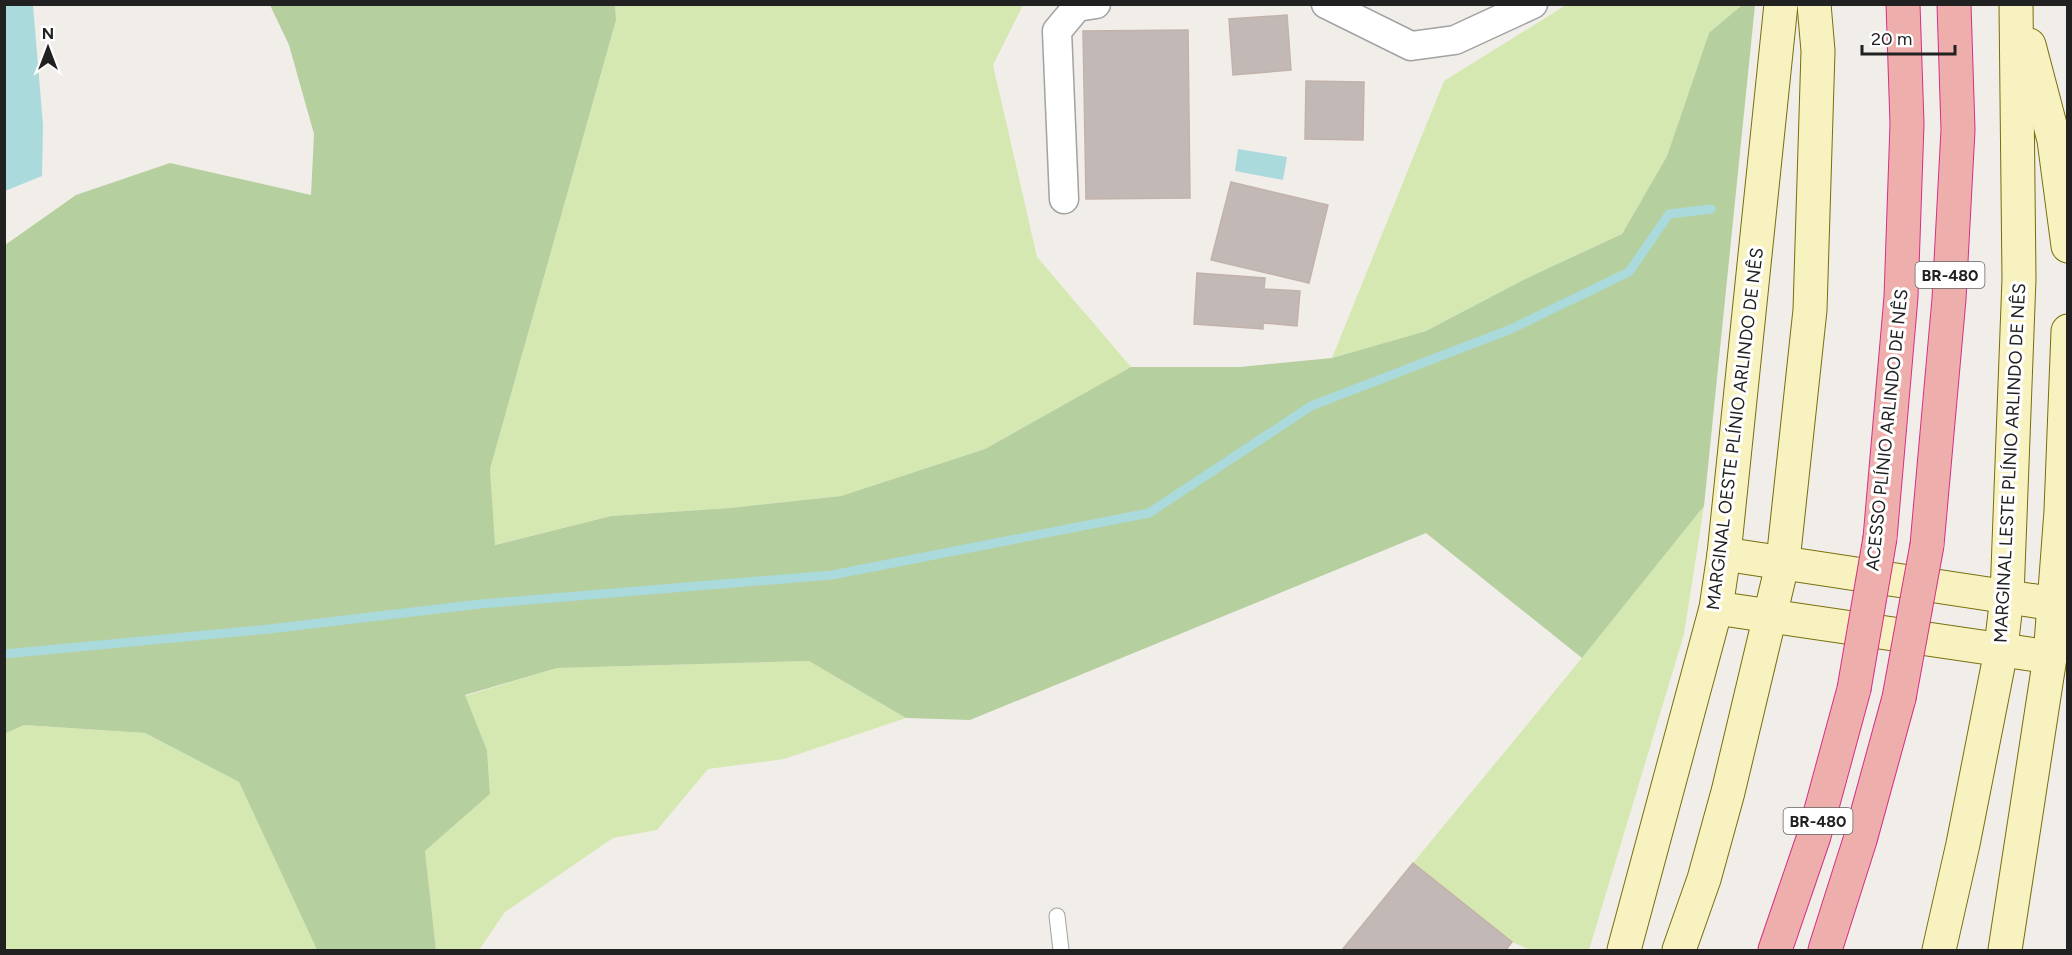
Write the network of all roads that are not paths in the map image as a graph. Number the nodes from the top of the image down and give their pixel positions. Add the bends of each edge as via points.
1 (1096, 4) edge
2 (1326, 4) edge
3 (1533, 4) edge
4 (1781, 4) edge
5 (1814, 4) edge
6 (1903, 4) edge
7 (1954, 4) edge
8 (2017, 4) edge
9 (1064, 199) dead end
10 (2067, 246) edge
11 (2067, 331) edge
12 (1724, 554) junction
13 (1783, 561) junction
14 (2007, 596) junction
15 (2055, 604) junction
16 (1716, 608) junction
17 (1772, 616) junction
18 (2001, 650) junction
19 (2050, 657) junction
20 (1057, 916) dead end
21 (1061, 951) edge
22 (1624, 951) edge
23 (1678, 951) edge
24 (1775, 951) edge
25 (1825, 951) edge
26 (1939, 951) edge
27 (2005, 951) edge

1 - 9 street via 1077,7 1057,31
2 - 3 street via 1411,46 1455,40
4 - 12 main road, MARGINAL OESTE PLÍNIO ARLINDO DE NÊS
5 - 13 main road via 1818,51 1810,310
6 - 24 highway, ACESSO PLÍNIO ARLINDO DE NÊS / BR-480, bridge via 1907,124 1901,297 1880,538 1854,689 1814,836
7 - 25 highway, BR-480, bridge via 1958,130 1949,299 1927,545 1899,698
8 - 10 main road, MARGINAL LESTE PLÍNIO ARLINDO DE NÊS via 2054,140
8 - 14 main road, MARGINAL LESTE PLÍNIO ARLINDO DE NÊS via 2019,279
11 - 15 main road
12 - 13 main road
12 - 16 main road, MARGINAL OESTE PLÍNIO ARLINDO DE NÊS
13 - 14 main road
13 - 17 main road
14 - 15 main road
14 - 18 main road, MARGINAL LESTE PLÍNIO ARLINDO DE NÊS
15 - 19 main road
16 - 17 main road
16 - 22 main road, MARGINAL OESTE PLÍNIO ARLINDO DE NÊS
17 - 18 main road
17 - 23 main road via 1704,879
18 - 19 main road
18 - 26 main road, MARGINAL LESTE PLÍNIO ARLINDO DE NÊS
19 - 27 main road
20 - 21 lane

